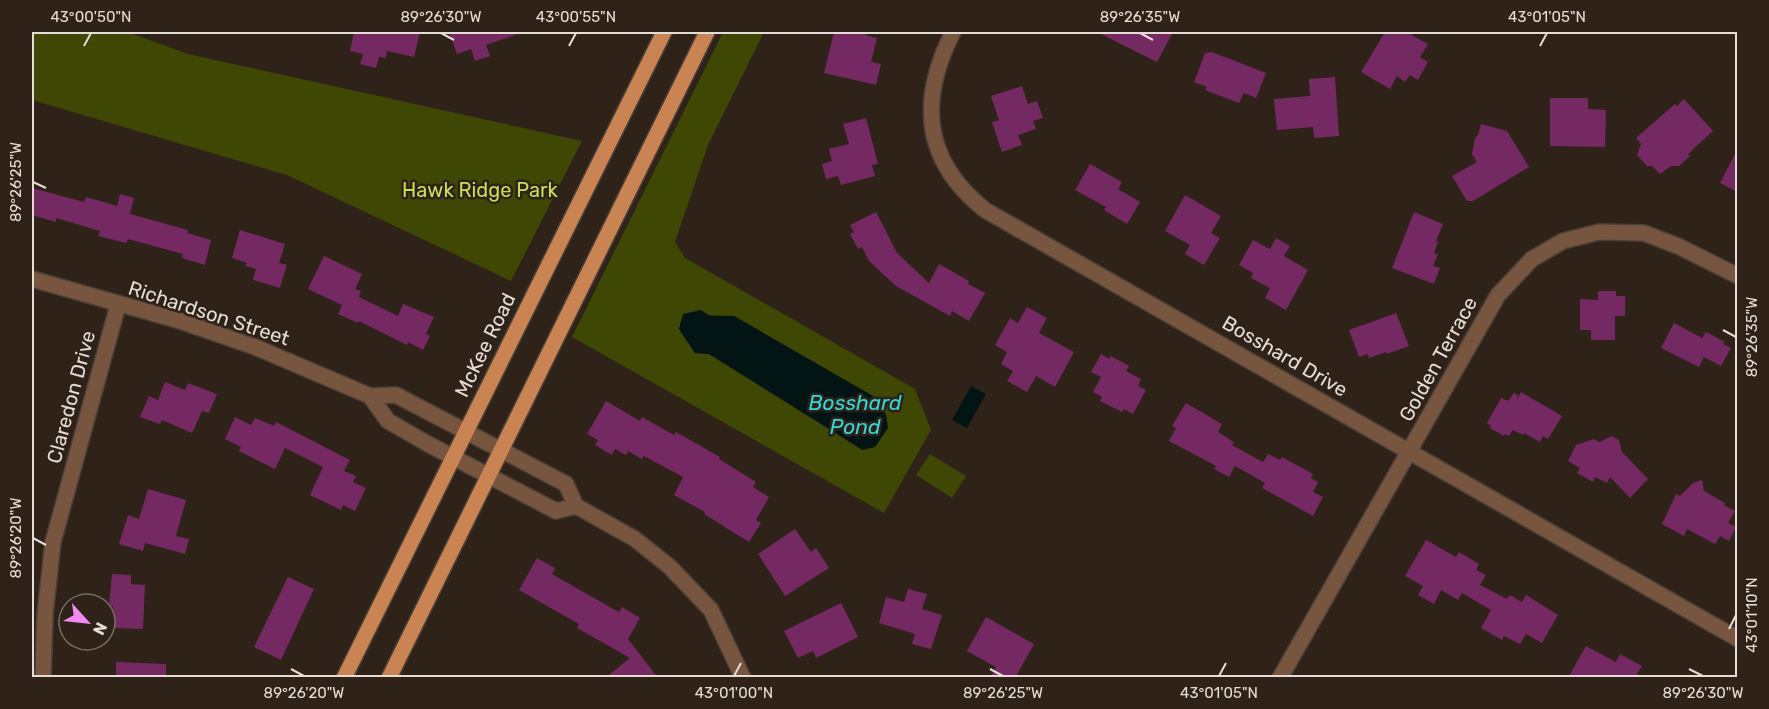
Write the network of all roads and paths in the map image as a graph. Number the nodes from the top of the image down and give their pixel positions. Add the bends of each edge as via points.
1 (664, 32) edge
2 (707, 32) edge
3 (953, 32) edge
4 (1737, 276) edge
5 (32, 279) edge
6 (117, 305) junction
7 (370, 396) junction
8 (466, 432) junction
9 (500, 450) junction
10 (1410, 452) junction
11 (453, 458) junction
12 (488, 476) junction
13 (576, 506) junction
14 (1737, 639) edge
15 (43, 678) edge
16 (344, 678) edge
17 (389, 678) edge
18 (743, 678) edge
19 (1280, 678) edge

1 - 8 main road, McKee Road
2 - 9 main road
3 - 10 street, Bosshard Drive via 934,76 932,128 942,159 970,198 995,216
4 - 10 street, Golden Terrace via 1644,233 1599,232 1563,241 1532,260 1498,295
5 - 6 street, Richardson Street
6 - 7 street, Richardson Street via 255,346
6 - 15 street, Claredon Drive via 53,542
7 - 8 street, Richardson Street via 396,395
7 - 11 street via 388,421
8 - 9 street, Richardson Street
8 - 11 main road, McKee Road
9 - 12 main road
9 - 13 street, Richardson Street via 566,484
10 - 14 street, Bosshard Drive
10 - 19 street, Golden Terrace
11 - 12 street
11 - 16 main road, McKee Road
12 - 13 street via 556,511
12 - 17 main road
13 - 18 street via 635,539 670,567 711,610

